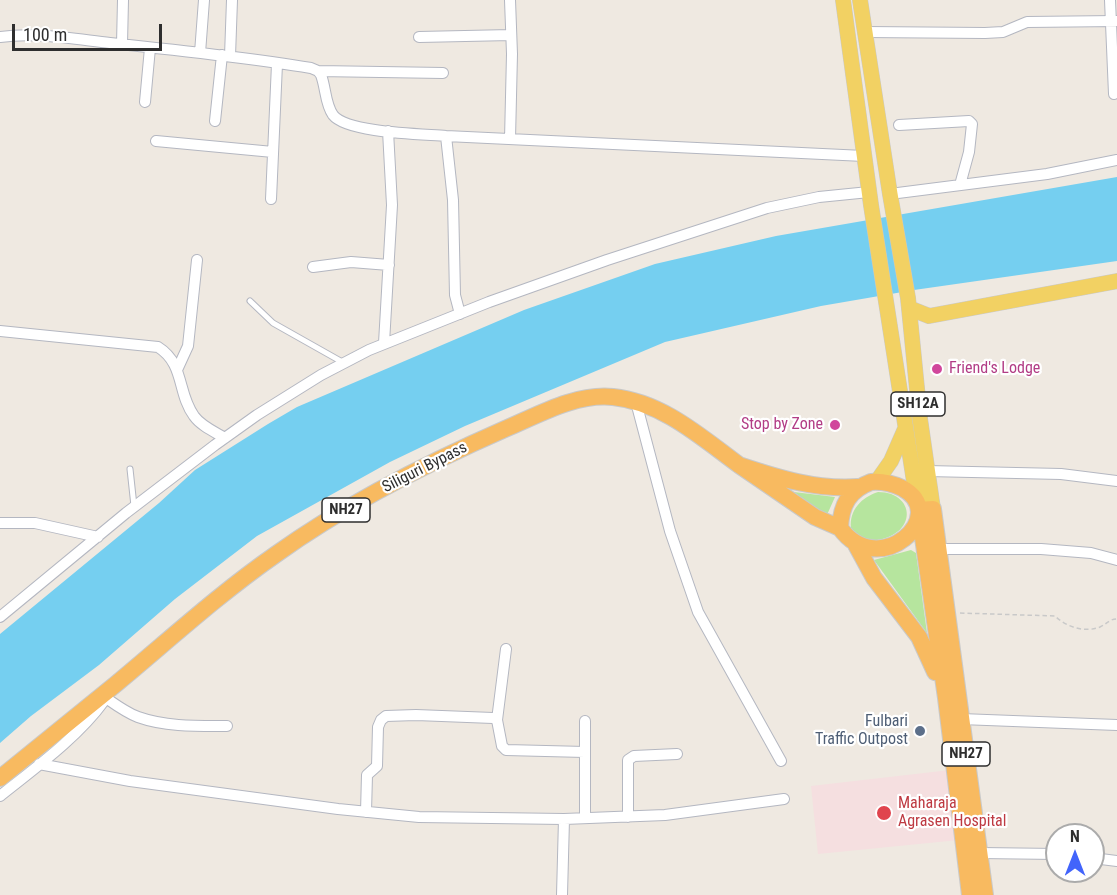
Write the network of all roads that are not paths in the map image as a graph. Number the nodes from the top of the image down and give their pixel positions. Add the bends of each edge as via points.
1 (123, 0) edge
2 (204, 0) edge
3 (232, 0) edge
4 (510, 0) edge
5 (843, 0) edge
6 (860, 0) edge
7 (1110, 0) edge
8 (1114, 21) edge
9 (865, 32) junction
10 (511, 35) junction
11 (0, 37) edge
12 (419, 37) dead end
13 (122, 44) junction
14 (150, 48) junction
15 (200, 53) junction
16 (226, 56) junction
17 (277, 64) junction
18 (318, 71) junction
19 (443, 73) dead end
20 (1114, 94) dead end
21 (145, 102) dead end
22 (215, 121) dead end
23 (899, 125) dead end
24 (388, 132) junction
25 (446, 136) junction
26 (510, 139) junction
27 (156, 141) dead end
28 (273, 152) junction
29 (864, 156) junction
30 (1117, 160) edge
31 (960, 185) junction
32 (271, 199) dead end
33 (870, 199) junction
34 (890, 199) junction
35 (197, 260) dead end
36 (388, 265) junction
37 (313, 267) dead end
38 (1117, 281) edge
39 (249, 302) dead end
40 (908, 303) junction
41 (460, 314) junction
42 (929, 316) junction
43 (0, 331) edge
44 (912, 335) junction
45 (384, 343) junction
46 (344, 363) junction
47 (177, 370) junction
48 (636, 402) junction
49 (906, 426) junction
50 (225, 438) junction
51 (739, 465) junction
52 (130, 469) dead end
53 (927, 471) junction
54 (877, 481) junction
55 (1117, 481) edge
56 (858, 487) junction
57 (134, 507) junction
58 (926, 509) junction
59 (0, 523) edge
60 (840, 528) junction
61 (98, 537) junction
62 (856, 545) junction
63 (939, 549) junction
64 (1117, 560) edge
65 (0, 617) edge
66 (506, 650) dead end
67 (116, 684) junction
68 (106, 698) junction
69 (946, 698) junction
70 (961, 719) junction
71 (497, 720) junction
72 (585, 721) dead end
73 (1117, 725) edge
74 (227, 726) dead end
75 (585, 752) junction
76 (676, 754) dead end
77 (781, 761) dead end
78 (39, 764) junction
79 (0, 778) edge
80 (0, 796) edge
81 (784, 799) dead end
82 (366, 812) junction
83 (628, 817) junction
84 (585, 818) junction
85 (564, 819) junction
86 (980, 853) junction
87 (1045, 854) edge
88 (562, 895) edge
89 (970, 895) edge
90 (985, 895) edge

1 - 13 street
2 - 15 street
3 - 16 street
4 - 10 street
5 - 29 main road, SH12A
6 - 9 main road, SH12A
7 - 8 street
8 - 9 street via 1027,22 1002,32 985,33
8 - 20 street
9 - 34 main road, SH12A
10 - 12 street
10 - 26 street
11 - 13 street via 39,36
13 - 14 street
14 - 15 street
14 - 21 street
15 - 16 street
16 - 17 street
16 - 22 street
17 - 18 street
17 - 28 street
18 - 19 street
18 - 24 street via 332,113 339,121
23 - 31 street via 969,121 969,152
24 - 25 street
24 - 36 street via 392,205
25 - 26 street
25 - 41 street via 453,200 455,295
26 - 29 street
27 - 28 street
28 - 32 street
29 - 33 main road, SH12A
30 - 31 street
31 - 34 street
33 - 41 street via 819,197 767,208 607,260
33 - 49 main road, SH12A
34 - 40 main road, SH12A
35 - 47 street via 188,346
36 - 37 street via 351,262
36 - 45 street
38 - 42 main road
39 - 46 lane via 273,323
40 - 42 main road
40 - 44 main road, SH12A
41 - 45 street
42 - 44 main road
43 - 47 street via 158,347 173,359
44 - 53 main road, SH12A
45 - 46 street
46 - 50 street
47 - 50 street via 194,416
48 - 51 highway, Siliguri Bypass / NH27 via 671,417
48 - 67 highway, Siliguri Bypass / NH27 via 611,397 570,403 408,475 276,554
48 - 77 street via 694,604
49 - 54 main road, SH12A via 891,461
49 - 58 main road, SH12A
50 - 57 street
51 - 56 highway, NH27 via 789,481
51 - 60 highway, NH27 via 815,517
52 - 57 lane
53 - 55 street via 1061,474
53 - 58 main road, SH12A
54 - 56 highway, NH27
54 - 58 highway via 906,490
56 - 60 highway via 844,504
57 - 61 street
58 - 62 highway via 903,540 882,548
58 - 63 highway, NH27
58 - 69 highway, NH27
59 - 61 street via 40,524
60 - 62 highway, NH27
61 - 65 street
62 - 69 highway, NH27 via 874,578 919,637
63 - 64 street via 1041,549 1090,553
63 - 70 highway, NH27
66 - 71 street
67 - 68 street
67 - 79 highway, Siliguri Bypass / NH27
68 - 74 street via 133,715 154,721
68 - 78 street
69 - 89 highway, NH27
70 - 73 street
70 - 86 highway, NH27
71 - 75 street via 506,750
71 - 82 street via 416,715 384,718 378,727 377,766 367,775
72 - 75 street
75 - 84 street
76 - 83 street via 627,759
78 - 80 street
78 - 82 street via 130,781
81 - 83 street via 685,814
82 - 85 street via 419,817
83 - 84 street
84 - 85 street
85 - 88 street
86 - 87 street
86 - 90 highway, NH27

